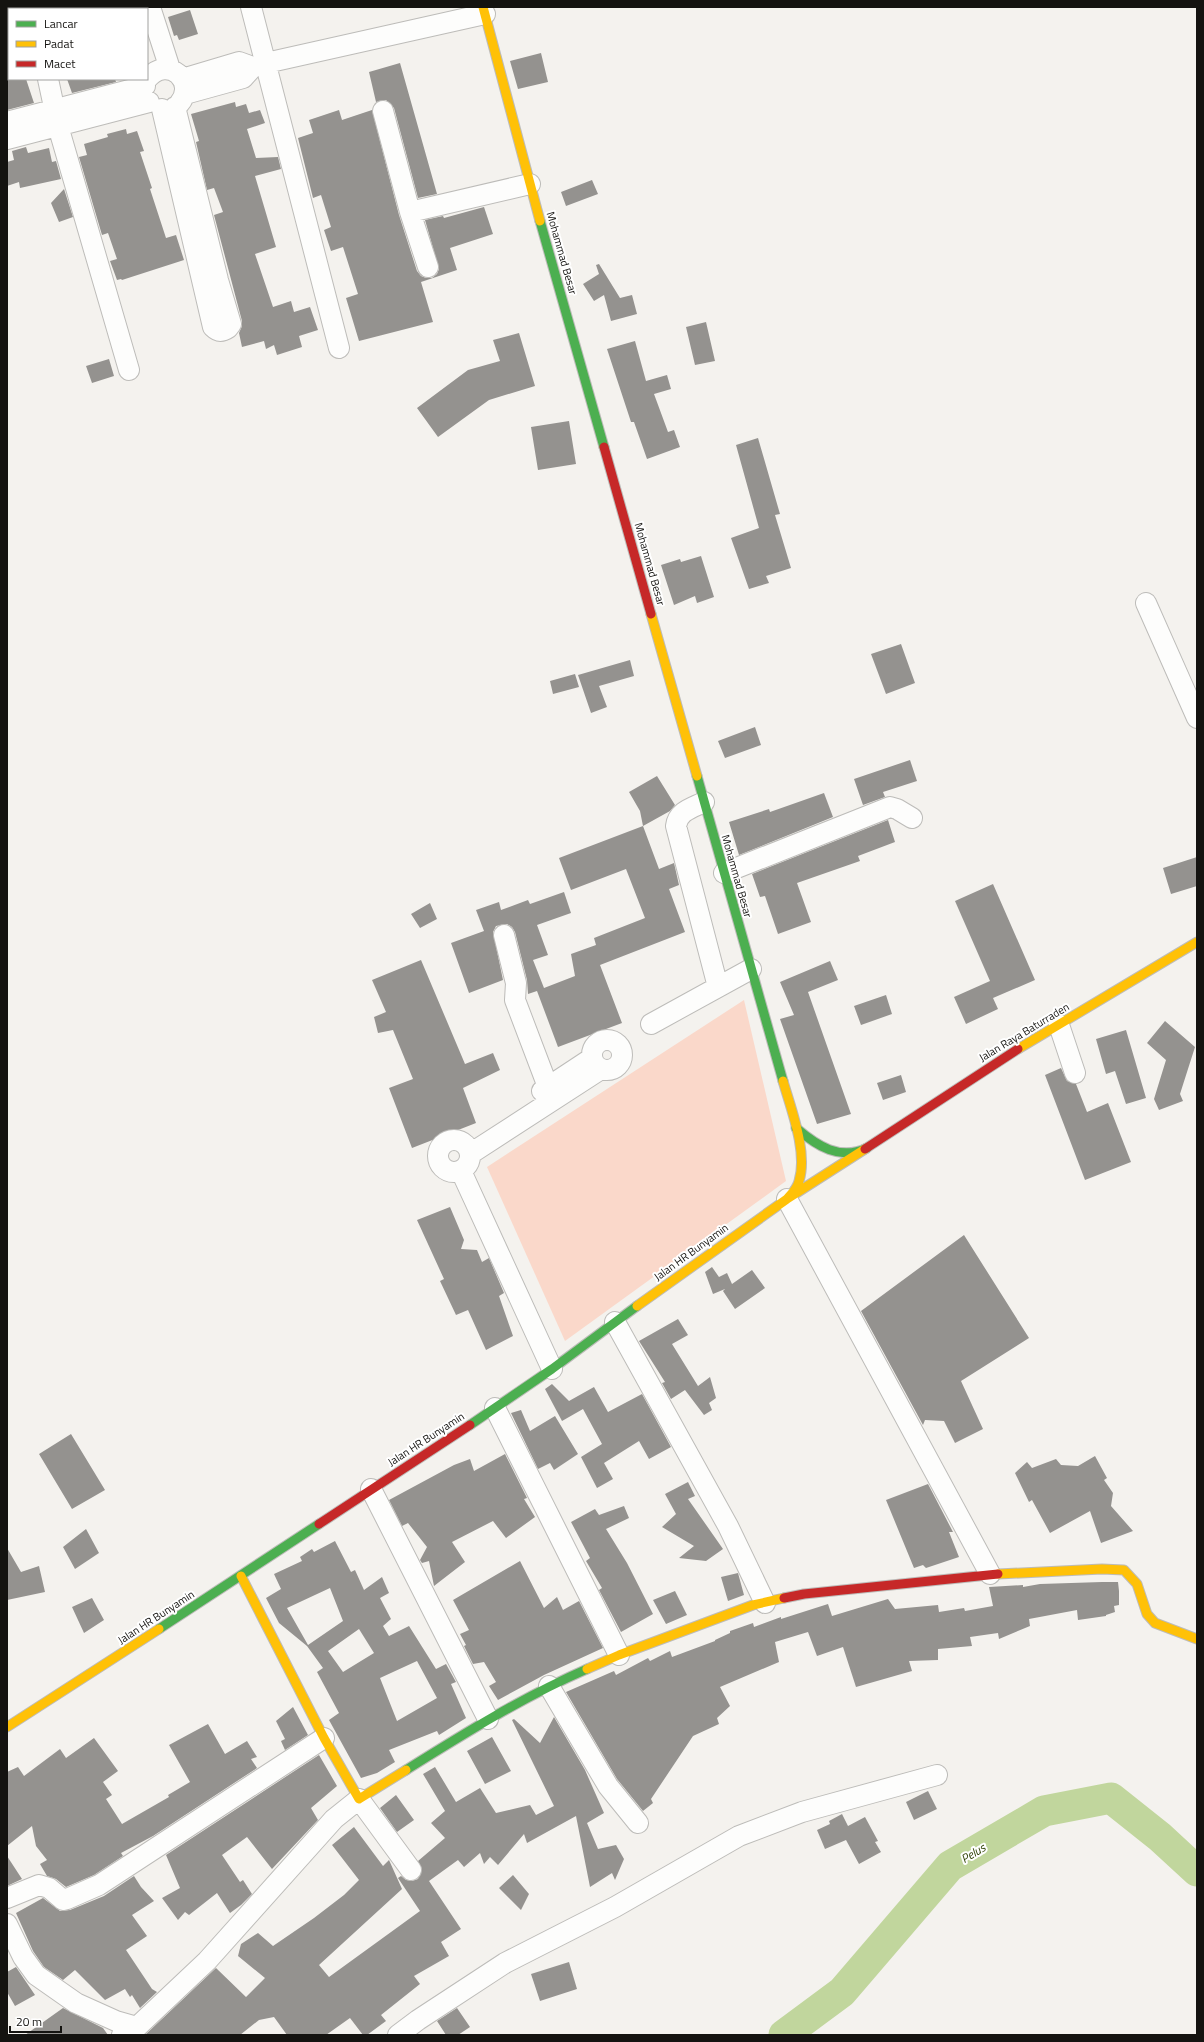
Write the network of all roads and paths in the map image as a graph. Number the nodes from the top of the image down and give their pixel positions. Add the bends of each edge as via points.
1 (150, 7) edge
2 (251, 7) edge
3 (484, 11) edge
4 (260, 65) junction
5 (48, 80) edge
6 (160, 85) edge
7 (383, 111) dead end
8 (57, 118) junction
9 (7, 122) edge
10 (7, 139) edge
11 (530, 184) junction
12 (410, 212) junction
13 (428, 267) dead end
14 (339, 348) dead end
15 (129, 370) dead end
16 (1146, 603) dead end
17 (1197, 718) edge
18 (704, 802) junction
19 (912, 818) dead end
20 (724, 873) junction
21 (504, 935) dead end
22 (1197, 942) edge
23 (751, 969) junction
24 (718, 986) junction
25 (651, 1024) dead end
26 (1059, 1025) junction
27 (1075, 1073) dead end
28 (548, 1087) junction
29 (796, 1128) junction
30 (467, 1148) junction
31 (867, 1148) junction
32 (461, 1171) junction
33 (787, 1199) junction
34 (615, 1322) junction
35 (552, 1369) junction
36 (494, 1408) junction
37 (371, 1489) junction
38 (990, 1574) junction
39 (241, 1576) junction
40 (765, 1603) junction
41 (1197, 1638) edge
42 (619, 1655) junction
43 (549, 1686) junction
44 (488, 1719) junction
45 (7, 1727) edge
46 (324, 1738) junction
47 (937, 1775) dead end
48 (359, 1799) junction
49 (638, 1823) dead end
50 (411, 1870) dead end
51 (7, 1898) edge
52 (7, 1924) edge
53 (130, 2031) edge
54 (398, 2035) edge

1 - 6 street
2 - 4 street
3 - 4 street
3 - 11 street, Mohammad Besar
4 - 6 street via 240,62
4 - 14 street
5 - 8 street
6 - 6 street via 231,324 221,331 213,327
6 - 8 street
7 - 12 street
8 - 9 street
8 - 10 street
8 - 15 street
11 - 12 street
11 - 18 street, Mohammad Besar
12 - 13 street
16 - 17 street
18 - 20 street, Mohammad Besar
18 - 24 street via 680,814 676,826
19 - 20 street via 890,807
20 - 23 street, Mohammad Besar
21 - 28 street via 516,983 515,1000
22 - 26 street, Jalan Raya Baturraden
23 - 24 street
23 - 29 street, Mohammad Besar
24 - 25 street
26 - 27 street
26 - 31 street, Jalan Raya Baturraden via 1000,1060
28 - 30 street
28 - 30 street via 596,1063
29 - 31 street, Jalan Raya Baturraden via 813,1142 834,1150 854,1154
29 - 33 street, Jalan HR Bunyamin via 800,1173 798,1186
30 - 32 street via 469,1163
30 - 32 street via 455,1140 449,1141 444,1144 438,1155 439,1162 447,1171
31 - 33 street, Jalan Raya Baturraden
32 - 35 street
33 - 34 street, Jalan HR Bunyamin
33 - 38 street
34 - 35 street, Jalan HR Bunyamin
34 - 40 street via 728,1526
35 - 36 street, Jalan HR Bunyamin
36 - 37 street, Jalan HR Bunyamin
36 - 42 street
37 - 39 street, Jalan HR Bunyamin
37 - 44 street
38 - 40 street via 804,1594
38 - 41 street via 1102,1568 1124,1570 1137,1584 1140,1599 1147,1614 1155,1623
39 - 45 street, Jalan HR Bunyamin
39 - 46 street
40 - 42 street via 753,1605
42 - 43 street
43 - 44 street
43 - 49 street via 608,1786
44 - 48 street
46 - 48 street
46 - 51 street via 99,1885 63,1900 49,1888 39,1885
47 - 54 street via 802,1812 739,1836 615,1906 505,1962
48 - 50 street
48 - 53 street via 334,1819 207,1961
52 - 53 street via 23,1957 36,1975 76,2003 116,2021

